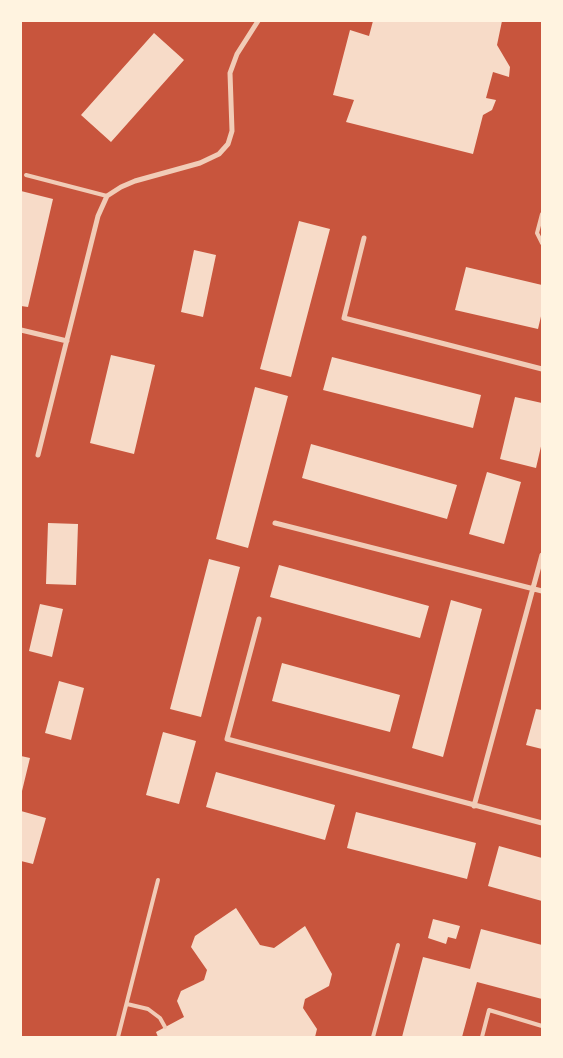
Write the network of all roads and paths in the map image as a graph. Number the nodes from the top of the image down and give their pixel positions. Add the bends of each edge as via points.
1 (258, 21) edge
2 (26, 175) dead end
3 (108, 196) junction
4 (542, 214) edge
5 (364, 238) dead end
6 (542, 242) edge
7 (21, 330) edge
8 (66, 341) junction
9 (542, 369) edge
10 (38, 455) dead end
11 (276, 523) dead end
12 (542, 555) edge
13 (533, 589) junction
14 (542, 592) edge
15 (259, 619) dead end
16 (474, 806) junction
17 (542, 823) edge
18 (158, 880) dead end
19 (398, 945) dead end
20 (127, 1004) junction
21 (542, 1026) edge
22 (165, 1027) dead end
23 (118, 1037) edge
24 (373, 1037) edge
25 (482, 1037) edge

1 - 3 street via 237,54 230,74 232,132 228,144 219,154 200,163 135,181
2 - 3 lane
3 - 8 street via 98,216
4 - 6 lane via 537,233
5 - 9 street via 344,318
7 - 8 street
8 - 10 street
11 - 13 street
12 - 13 street
13 - 14 street
13 - 16 street
15 - 16 street via 227,739
16 - 17 street
18 - 20 lane
19 - 24 lane
20 - 22 lane via 148,1009 160,1018
20 - 23 lane
21 - 25 lane via 489,1010

